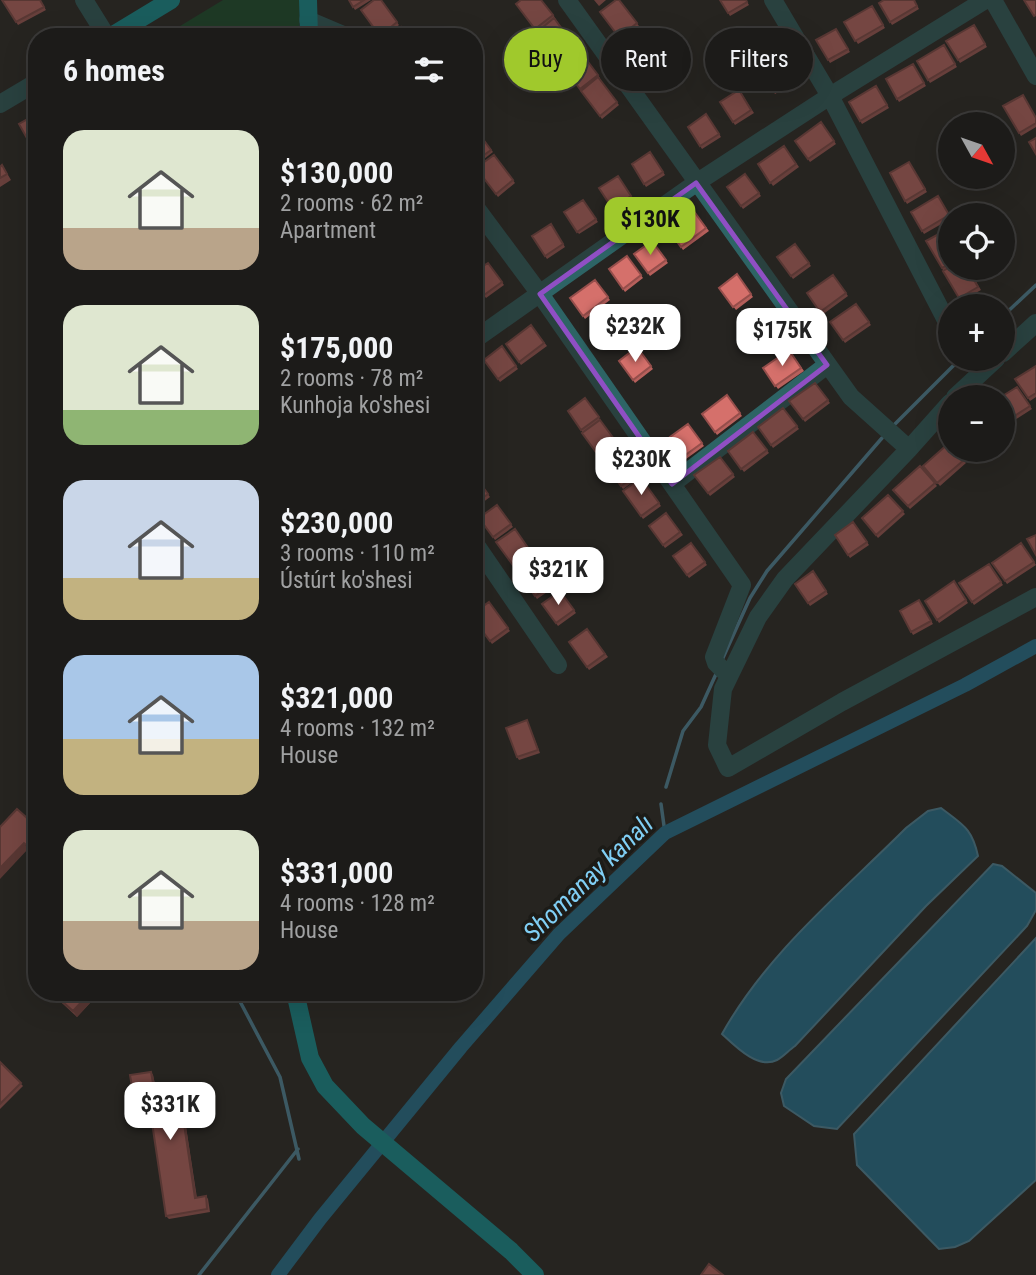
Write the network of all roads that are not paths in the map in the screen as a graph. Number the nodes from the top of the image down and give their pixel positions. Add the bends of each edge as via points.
1 (84, 0) edge
2 (171, 0) edge
3 (308, 0) edge
4 (567, 0) edge
5 (773, 0) edge
6 (985, 0) edge
7 (993, 0) edge
8 (102, 28) edge
9 (123, 28) edge
10 (309, 28) edge
11 (1036, 76) edge
12 (28, 87) edge
13 (830, 96) junction
14 (0, 104) edge
15 (696, 183) junction
16 (483, 217) edge
17 (540, 294) junction
18 (938, 304) edge
19 (1036, 323) edge
20 (483, 334) edge
21 (1015, 342) edge
22 (827, 365) junction
23 (983, 371) edge
24 (968, 385) edge
25 (938, 416) edge
26 (909, 449) junction
27 (672, 484) junction
28 (483, 555) edge
29 (1036, 597) edge
30 (558, 664) dead end
31 (729, 676) junction
32 (298, 1001) edge
33 (535, 1275) edge

1 - 8 street
2 - 9 main road
3 - 10 main road
4 - 15 street
5 - 13 street
6 - 13 street
7 - 11 street
12 - 14 street
13 - 15 street
13 - 18 street
15 - 17 street
15 - 22 street
16 - 17 street
17 - 20 street
17 - 27 street
19 - 21 street
22 - 26 street via 851,397
22 - 27 street
23 - 24 street
25 - 26 street
26 - 31 street via 785,579 758,617
27 - 31 street via 742,586 714,657
28 - 30 street
29 - 31 street via 728,768 717,745 723,688
32 - 33 main road via 310,1058 325,1086 363,1126

